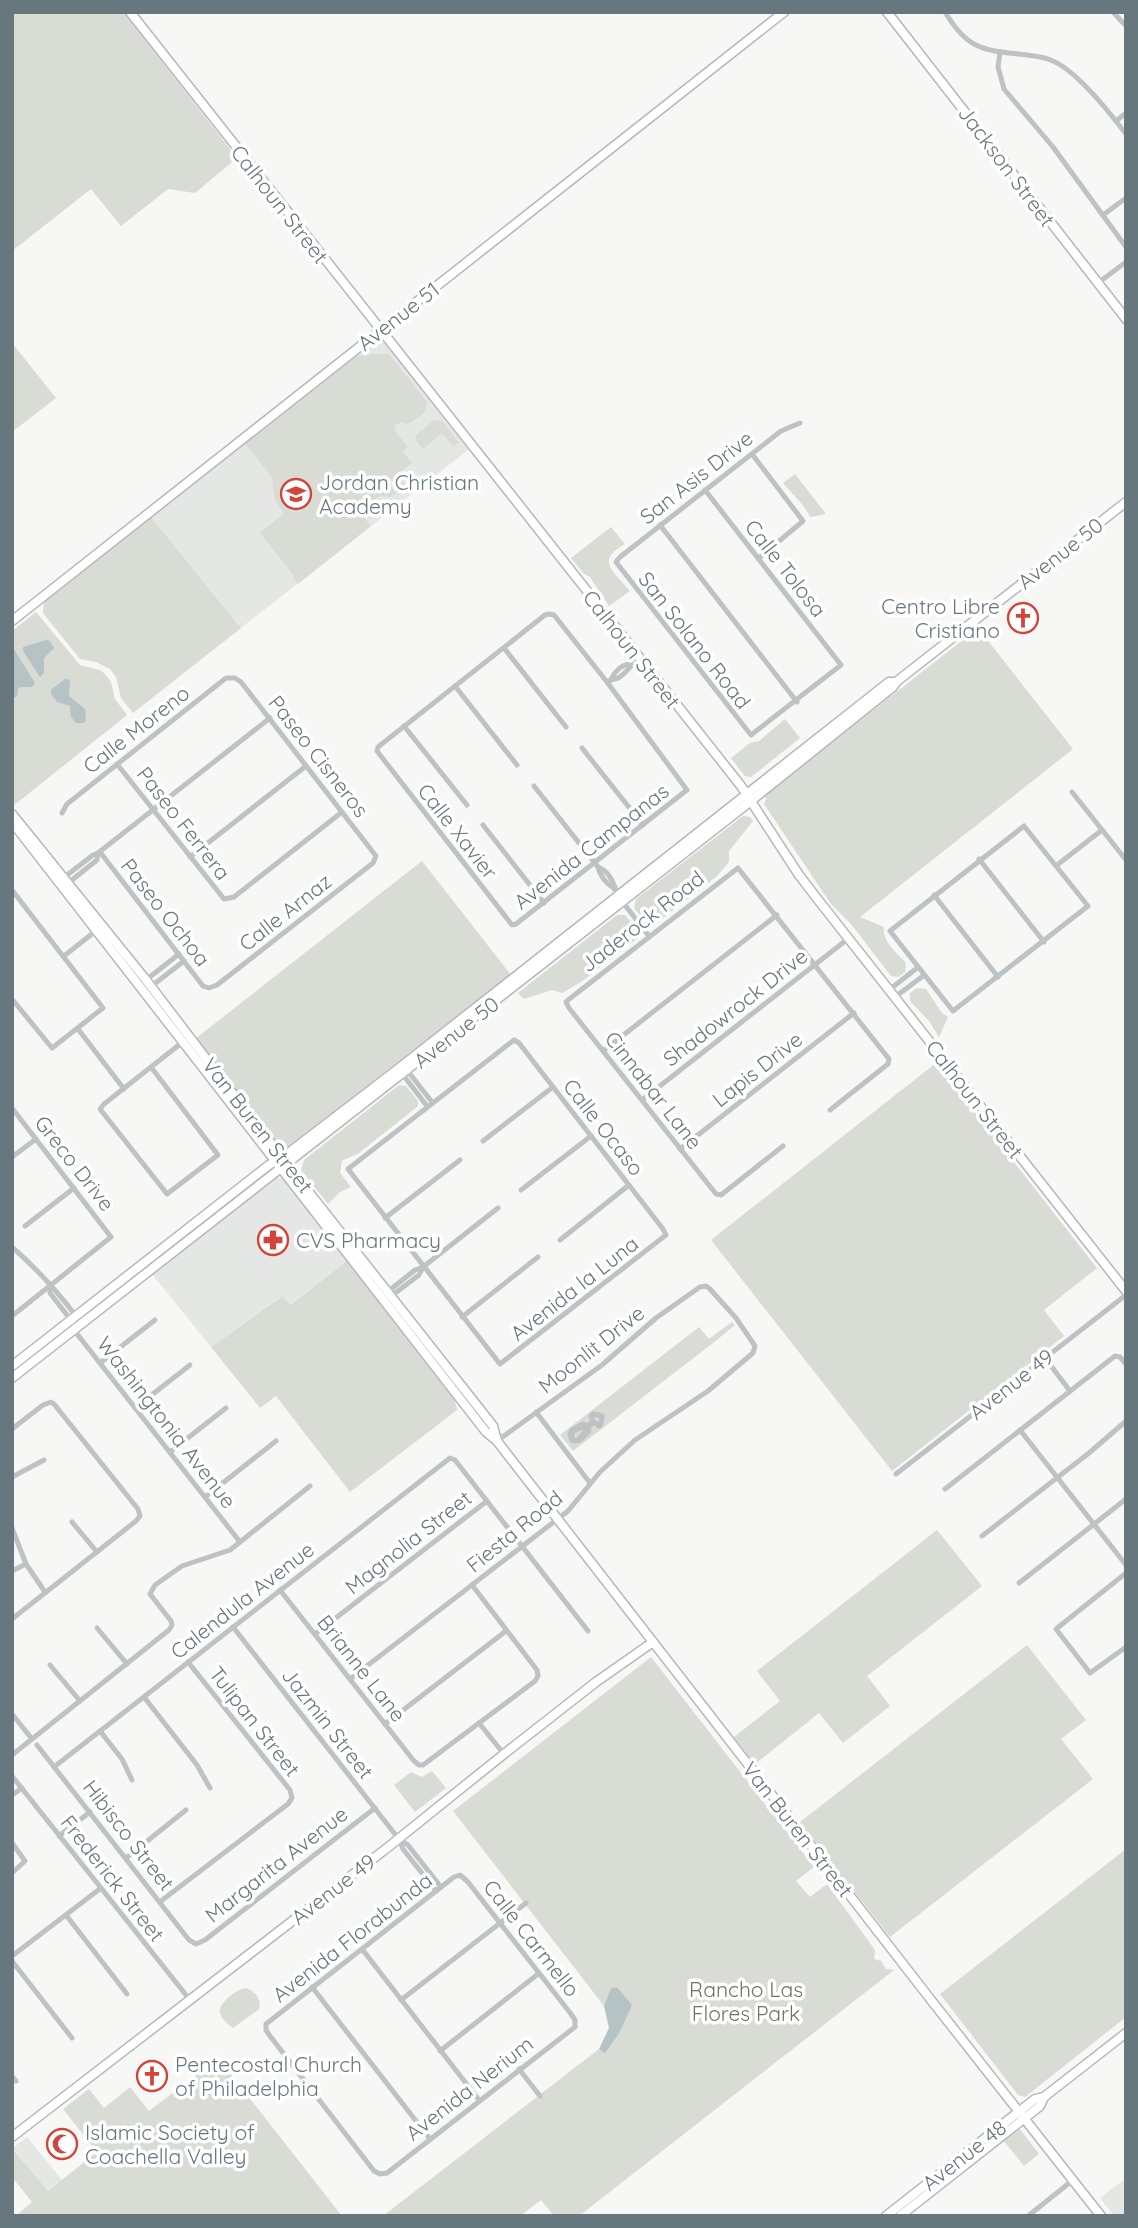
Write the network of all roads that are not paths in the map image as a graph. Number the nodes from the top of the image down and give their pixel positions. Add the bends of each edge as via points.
1 (130, 12) edge
2 (784, 12) edge
3 (887, 12) edge
4 (945, 12) edge
5 (1113, 12) edge
6 (1126, 26) edge
7 (1000, 52) junction
8 (1126, 113) edge
9 (1116, 121) junction
10 (1126, 134) edge
11 (1126, 198) edge
12 (1103, 215) junction
13 (1126, 247) edge
14 (1126, 262) edge
15 (1098, 283) junction
16 (1126, 319) edge
17 (380, 330) junction
18 (800, 423) dead end
19 (752, 454) junction
20 (705, 490) junction
21 (1126, 502) edge
22 (660, 525) junction
23 (758, 558) junction
24 (616, 562) joint
25 (12, 621) edge
26 (504, 648) junction
27 (635, 661) junction
28 (235, 678) joint
29 (609, 680) junction
30 (455, 686) junction
31 (797, 702) junction
32 (270, 718) junction
33 (404, 726) junction
34 (566, 727) dead end
35 (583, 748) dead end
36 (117, 764) junction
37 (517, 765) dead end
38 (306, 766) junction
39 (534, 786) dead end
40 (1072, 792) dead end
41 (748, 797) junction
42 (467, 804) dead end
43 (154, 810) junction
44 (342, 812) junction
45 (62, 813) dead end
46 (12, 814) edge
47 (12, 822) edge
48 (483, 825) dead end
49 (643, 825) junction
50 (1102, 830) junction
51 (99, 853) junction
52 (376, 856) joint
53 (190, 857) junction
54 (979, 859) junction
55 (1126, 860) edge
56 (596, 865) junction
57 (1057, 865) junction
58 (63, 882) junction
59 (12, 890) edge
60 (619, 895) junction
61 (934, 895) junction
62 (544, 903) junction
63 (777, 915) junction
64 (512, 925) joint
65 (99, 928) junction
66 (649, 936) junction
67 (849, 938) junction
68 (1044, 942) junction
69 (179, 954) junction
70 (64, 956) junction
71 (184, 961) junction
72 (815, 964) junction
73 (917, 968) junction
74 (923, 976) junction
75 (998, 978) junction
76 (145, 986) junction
77 (209, 988) joint
78 (889, 990) junction
79 (895, 998) junction
80 (12, 999) edge
81 (566, 1002) joint
82 (853, 1013) junction
83 (78, 1029) junction
84 (186, 1040) junction
85 (603, 1051) junction
86 (151, 1067) junction
87 (403, 1070) junction
88 (553, 1087) junction
89 (124, 1088) junction
90 (642, 1100) junction
91 (429, 1104) junction
92 (12, 1108) edge
93 (830, 1110) dead end
94 (591, 1136) junction
95 (36, 1139) junction
96 (483, 1142) dead end
97 (783, 1146) dead end
98 (680, 1149) junction
99 (12, 1157) edge
100 (460, 1160) dead end
101 (282, 1163) junction
102 (629, 1185) junction
103 (243, 1186) junction
104 (74, 1188) junction
105 (521, 1190) dead end
106 (498, 1208) dead end
107 (385, 1218) junction
108 (25, 1226) dead end
109 (204, 1228) junction
110 (666, 1235) joint
111 (560, 1240) dead end
112 (12, 1247) edge
113 (538, 1257) dead end
114 (148, 1260) junction
115 (423, 1267) junction
116 (50, 1286) junction
117 (706, 1286) joint
118 (1126, 1293) edge
119 (386, 1296) junction
120 (12, 1316) edge
121 (462, 1317) junction
122 (72, 1320) junction
123 (155, 1320) dead end
124 (78, 1327) junction
125 (1045, 1358) junction
126 (100, 1363) junction
127 (1126, 1364) edge
128 (190, 1365) dead end
129 (12, 1366) edge
130 (12, 1378) edge
131 (1070, 1391) junction
132 (135, 1408) junction
133 (226, 1408) dead end
134 (536, 1412) junction
135 (1126, 1421) edge
136 (581, 1428) joint
137 (12, 1429) edge
138 (1020, 1430) junction
139 (276, 1441) dead end
140 (497, 1441) junction
141 (170, 1452) junction
142 (44, 1460) dead end
143 (896, 1474) dead end
144 (12, 1477) edge
145 (1057, 1478) junction
146 (590, 1483) junction
147 (310, 1486) dead end
148 (945, 1489) dead end
149 (205, 1497) junction
150 (1126, 1499) edge
151 (487, 1501) junction
152 (558, 1519) junction
153 (72, 1522) dead end
154 (1094, 1524) junction
155 (12, 1528) edge
156 (982, 1536) dead end
157 (240, 1542) junction
158 (522, 1546) junction
159 (97, 1552) junction
160 (26, 1564) junction
161 (1126, 1565) edge
162 (12, 1571) edge
163 (1126, 1573) edge
164 (1018, 1583) dead end
165 (472, 1585) junction
166 (280, 1590) junction
167 (46, 1592) junction
168 (12, 1619) edge
169 (97, 1628) dead end
170 (233, 1628) junction
171 (506, 1631) junction
172 (588, 1631) dead end
173 (315, 1634) junction
174 (653, 1642) junction
175 (1126, 1647) edge
176 (188, 1662) junction
177 (127, 1664) junction
178 (50, 1665) dead end
179 (350, 1679) junction
180 (144, 1697) junction
181 (80, 1701) junction
182 (12, 1714) edge
183 (479, 1723) junction
184 (385, 1724) junction
185 (100, 1731) junction
186 (32, 1739) junction
187 (37, 1745) dead end
188 (504, 1754) junction
189 (12, 1755) edge
190 (54, 1767) junction
191 (12, 1776) edge
192 (132, 1780) dead end
193 (22, 1788) junction
194 (210, 1788) dead end
195 (12, 1796) edge
196 (374, 1808) junction
197 (186, 1810) dead end
198 (90, 1812) junction
199 (60, 1836) junction
200 (398, 1838) junction
201 (12, 1843) edge
202 (127, 1858) junction
203 (12, 1873) edge
204 (460, 1875) joint
205 (101, 1888) junction
206 (438, 1889) junction
207 (161, 1901) junction
208 (526, 1903) dead end
209 (66, 1915) junction
210 (499, 1923) junction
211 (196, 1944) joint
212 (362, 1949) junction
213 (12, 1959) edge
214 (538, 1974) junction
215 (312, 1987) junction
216 (127, 1994) dead end
217 (190, 2000) junction
218 (401, 2000) junction
219 (575, 2024) joint
220 (1126, 2033) edge
221 (72, 2038) dead end
222 (440, 2051) junction
223 (519, 2069) junction
224 (540, 2096) dead end
225 (479, 2101) junction
226 (1021, 2116) junction
227 (12, 2137) edge
228 (429, 2139) junction
229 (380, 2174) joint
230 (1073, 2180) junction
231 (908, 2209) edge
232 (886, 2216) edge
233 (900, 2216) edge
234 (1028, 2216) edge
235 (1101, 2216) edge

1 - 17 street, Calhoun Street
2 - 17 street, Avenue 51
3 - 15 street, Jackson Street
4 - 7 street via 971,44
5 - 6 street
7 - 9 street via 1044,57 1060,64
7 - 12 street via 998,67 1004,89
8 - 9 street
9 - 10 street
11 - 12 street
12 - 13 street
14 - 15 street
15 - 16 street, Jackson Street
17 - 25 street, Avenue 51
17 - 27 street, Calhoun Street
18 - 19 street, San Asis Drive via 781,431
19 - 20 street, San Asis Drive
19 - 23 street via 803,521
20 - 22 street, San Asis Drive
20 - 23 street, Calle Tolosa
21 - 41 street, Avenue 50 via 896,682 889,682
22 - 24 street, San Asis Drive
22 - 31 street
23 - 31 street, Calle Tolosa via 841,666
24 - 31 street, San Solano Road via 751,735
26 - 29 street via 545,615 554,615
26 - 30 street
26 - 34 street
27 - 29 street via 618,678
27 - 41 street, Calhoun Street
28 - 32 street, Paseo Cisneros
28 - 36 street, Calle Moreno via 226,678
29 - 49 street, Avenida Campanas via 687,790
30 - 33 street
30 - 37 street
32 - 38 street, Paseo Cisneros
32 - 43 street
33 - 42 street
33 - 64 street, Calle Xavier via 378,747 380,755
35 - 49 street
36 - 43 street, Paseo Ferrera
36 - 45 street, Calle Moreno
38 - 44 street, Paseo Cisneros
38 - 53 street
39 - 56 street
40 - 50 street
41 - 60 street, Avenue 50
41 - 67 street, Calhoun Street via 799,875
43 - 51 street
43 - 53 street, Paseo Ferrera
44 - 52 street, Paseo Cisneros
44 - 53 street, Paseo Ferrera via 227,900
46 - 58 street, Van Buren Street
47 - 58 street, Van Buren Street
48 - 62 street
49 - 56 street, Avenida Campanas
50 - 55 street
50 - 57 street
51 - 58 street via 97,860
51 - 69 street, Paseo Ochoa
52 - 77 street, Calle Arnaz via 373,863
54 - 57 street via 1024,826
54 - 61 street
54 - 68 street
56 - 60 street via 614,882
56 - 62 street, Avenida Campanas
57 - 68 street via 1088,906
58 - 65 street, Van Buren Street
59 - 70 street
60 - 66 street
60 - 87 street, Avenue 50
61 - 73 street via 890,931
61 - 75 street
62 - 64 street, Avenida Campanas
63 - 66 street, Jaderock Road via 738,868
63 - 72 street
63 - 85 street
65 - 70 street
65 - 76 street, Van Buren Street
66 - 81 street, Jaderock Road
67 - 72 street, Shadowrock Drive
67 - 78 street, Calhoun Street
68 - 75 street
69 - 71 street, Paseo Ochoa
69 - 76 street
70 - 83 street via 103,1008
71 - 76 street
71 - 77 street, Paseo Ochoa
72 - 82 street
72 - 90 street, Shadowrock Drive
73 - 74 street
73 - 78 street
74 - 75 street via 953,1011
74 - 79 street
76 - 84 street, Van Buren Street
78 - 79 street, Calhoun Street
79 - 118 street, Calhoun Street
80 - 83 street via 52,1048
81 - 85 street, Cinnabar Lane
82 - 93 street via 890,1062
82 - 98 street, Lapis Drive
83 - 89 street
84 - 86 street
84 - 101 street, Van Buren Street
85 - 90 street, Cinnabar Lane
86 - 89 street
86 - 89 street via 218,1155 167,1195 100,1109
87 - 91 street
87 - 101 street, Avenue 50
88 - 91 street, Calle Ocaso via 513,1040
88 - 94 street, Calle Ocaso
88 - 96 street
90 - 98 street, Cinnabar Lane
91 - 107 street via 348,1169
92 - 95 street, Greco Drive
94 - 102 street, Calle Ocaso
94 - 105 street
95 - 99 street
95 - 104 street, Greco Drive
97 - 98 street, Cinnabar Lane via 719,1195
100 - 107 street
101 - 103 street, Avenue 50
101 - 109 street, Avenue 50
101 - 119 street, Van Buren Street
102 - 110 street, Calle Ocaso
102 - 111 street
103 - 109 street via 206,1219
103 - 114 street, Avenue 50
104 - 108 street
104 - 116 street, Greco Drive via 111,1237
106 - 115 street
107 - 115 street
109 - 114 street via 194,1228
109 - 124 street, Avenue 50
110 - 121 street, Avenida la Luna via 500,1364
112 - 116 street
113 - 121 street
114 - 122 street, Avenue 50
115 - 119 street via 419,1275
115 - 121 street
116 - 120 street
116 - 122 street
117 - 134 street, Moonlit Drive via 670,1308 618,1353
117 - 146 street, Fiesta Road via 731,1312 755,1349 708,1391 635,1440
118 - 125 street, Avenue 49
119 - 140 street, Van Buren Street
122 - 124 street, Washingtonia Avenue
122 - 124 street
122 - 129 street, Avenue 50
123 - 126 street
124 - 126 street, Washingtonia Avenue
124 - 130 street, Avenue 50
125 - 131 street
125 - 143 street, Avenue 49
126 - 132 street, Washingtonia Avenue
127 - 131 street via 1118,1356
128 - 132 street
131 - 138 street
132 - 141 street, Washingtonia Avenue
133 - 141 street
134 - 140 street, Moonlit Drive
134 - 146 street
135 - 145 street
136 - 136 street via 573,1431 571,1438 572,1430 593,1421 591,1416 602,1416 599,1426 594,1422 580,1440 577,1441 572,1440 586,1432
137 - 159 street via 51,1402 138,1509 136,1521
138 - 145 street
138 - 148 street
139 - 149 street
140 - 152 street, Van Buren Street
141 - 149 street, Washingtonia Avenue
142 - 144 street
145 - 154 street
145 - 156 street
146 - 152 street, Fiesta Road
147 - 157 street
149 - 157 street, Washingtonia Avenue
150 - 154 street
151 - 158 street
151 - 166 street, Calendula Avenue via 450,1458
151 - 173 street, Magnolia Street
152 - 158 street, Fiesta Road
152 - 174 street, Van Buren Street
153 - 159 street
154 - 161 street
154 - 164 street
155 - 160 street
157 - 177 street via 218,1556 182,1566 155,1585 150,1594 172,1625
158 - 165 street, Fiesta Road
158 - 172 street
159 - 167 street
160 - 162 street
160 - 167 street
163 - 175 street via 1056,1629 1090,1673
165 - 171 street
165 - 179 street, Fiesta Road
166 - 170 street, Calendula Avenue
166 - 173 street, Brianne Lane
167 - 168 street
169 - 177 street
170 - 176 street, Calendula Avenue
170 - 196 street, Jazmin Street
171 - 183 street via 538,1676
171 - 184 street
173 - 179 street, Brianne Lane
174 - 188 street, Avenue 49
174 - 226 street, Van Buren Street
176 - 180 street, Calendula Avenue
176 - 207 street, Tulipan Street via 292,1794 291,1802
177 - 181 street
178 - 181 street
179 - 184 street, Brianne Lane
180 - 185 street, Calendula Avenue
180 - 194 street
181 - 186 street
182 - 186 street
183 - 184 street, Brianne Lane via 419,1765
183 - 188 street
185 - 190 street, Calendula Avenue
185 - 192 street
186 - 189 street
187 - 190 street, Hibisco Street
188 - 200 street, Avenue 49
190 - 198 street, Hibisco Street
191 - 193 street, Frederick Street
193 - 195 street
193 - 199 street, Frederick Street
196 - 200 street, Jazmin Street
196 - 211 street, Margarita Avenue
197 - 202 street
198 - 199 street
198 - 202 street, Hibisco Street
199 - 205 street, Frederick Street
200 - 206 street, Jazmin Street via 409,1846
200 - 217 street, Avenue 49
201 - 203 street via 25,1861
202 - 207 street, Hibisco Street
204 - 206 street, Avenida Florabunda
204 - 210 street, Calle Carmello
205 - 209 street
205 - 217 street, Frederick Street
206 - 212 street, Avenida Florabunda
207 - 211 street, Hibisco Street
208 - 210 street
209 - 213 street
209 - 216 street
210 - 214 street, Calle Carmello
210 - 218 street
212 - 215 street, Avenida Florabunda
212 - 218 street
213 - 221 street
214 - 219 street, Calle Carmello
214 - 222 street
215 - 228 street
215 - 229 street, Avenida Florabunda via 266,2026
217 - 227 street, Avenue 49
218 - 222 street
219 - 223 street, Avenida Nerium
220 - 226 street, Avenue 48 via 1044,2097 1040,2106
222 - 225 street
223 - 224 street
223 - 225 street, Avenida Nerium
225 - 228 street, Avenida Nerium
226 - 230 street, Van Buren Street
226 - 231 street, Avenue 48
228 - 229 street, Avenida Nerium
230 - 234 street
230 - 235 street, Van Buren Street
231 - 232 street, Avenue 48
231 - 233 street, Avenue 48

